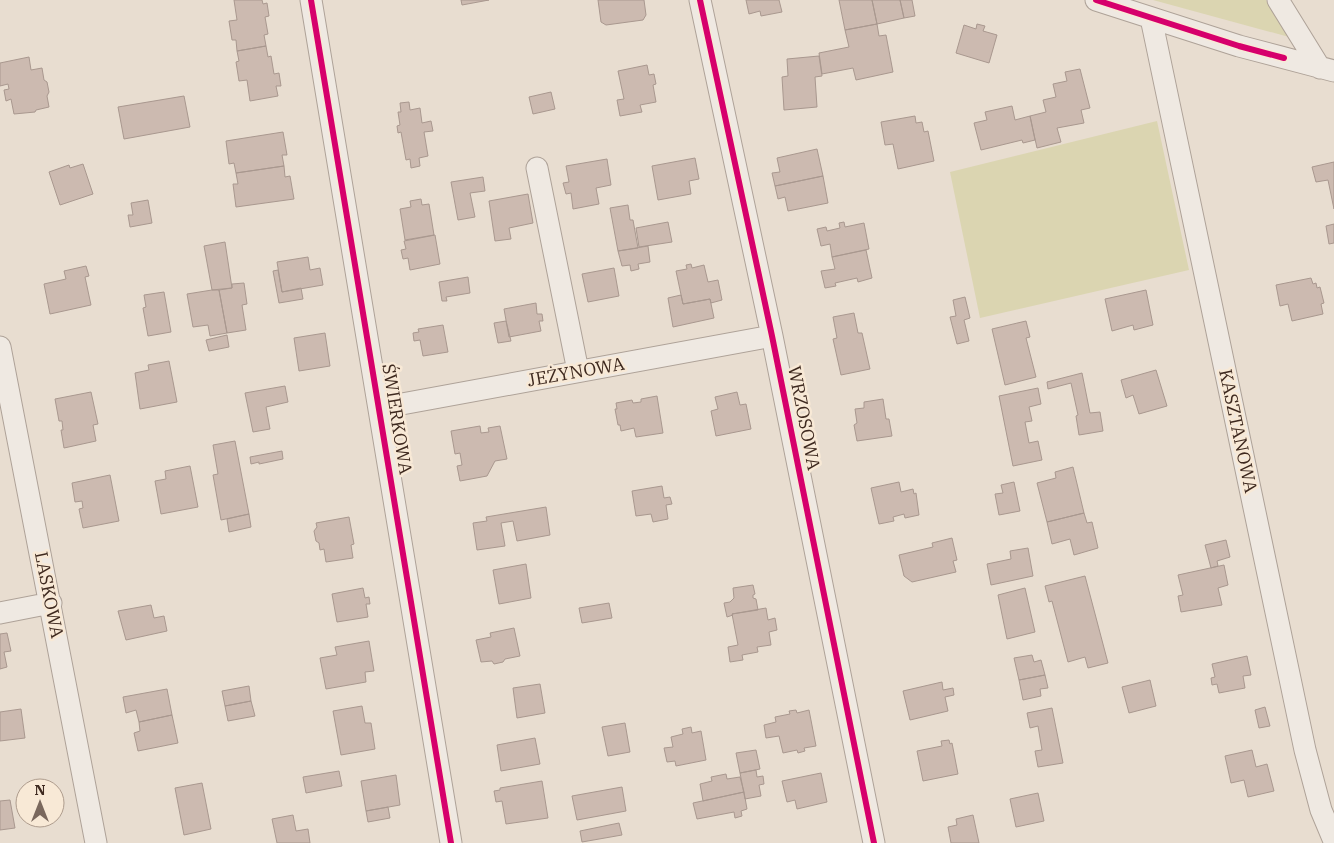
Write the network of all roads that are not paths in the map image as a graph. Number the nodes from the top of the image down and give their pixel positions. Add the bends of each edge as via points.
1 (311, 0) edge
2 (700, 0) edge
3 (1096, 0) edge
4 (1278, 0) edge
5 (1151, 18) junction
6 (1327, 69) edge
7 (537, 168) dead end
8 (772, 336) junction
9 (0, 347) edge
10 (578, 372) junction
11 (380, 408) junction
12 (51, 603) junction
13 (0, 612) edge
14 (1333, 834) edge
15 (96, 843) edge
16 (451, 843) edge
17 (874, 843) edge

1 - 11 street, ŚWIERKOWA
2 - 8 street, WRZOSOWA
3 - 5 street
4 - 6 street
5 - 6 street
5 - 14 street, KASZTANOWA via 1305,750 1321,810
7 - 10 street
8 - 10 street, JEŻYNOWA
8 - 17 street, WRZOSOWA
9 - 12 street, LASKOWA
10 - 11 street, JEŻYNOWA
11 - 16 street, ŚWIERKOWA
12 - 13 street
12 - 15 street, LASKOWA

